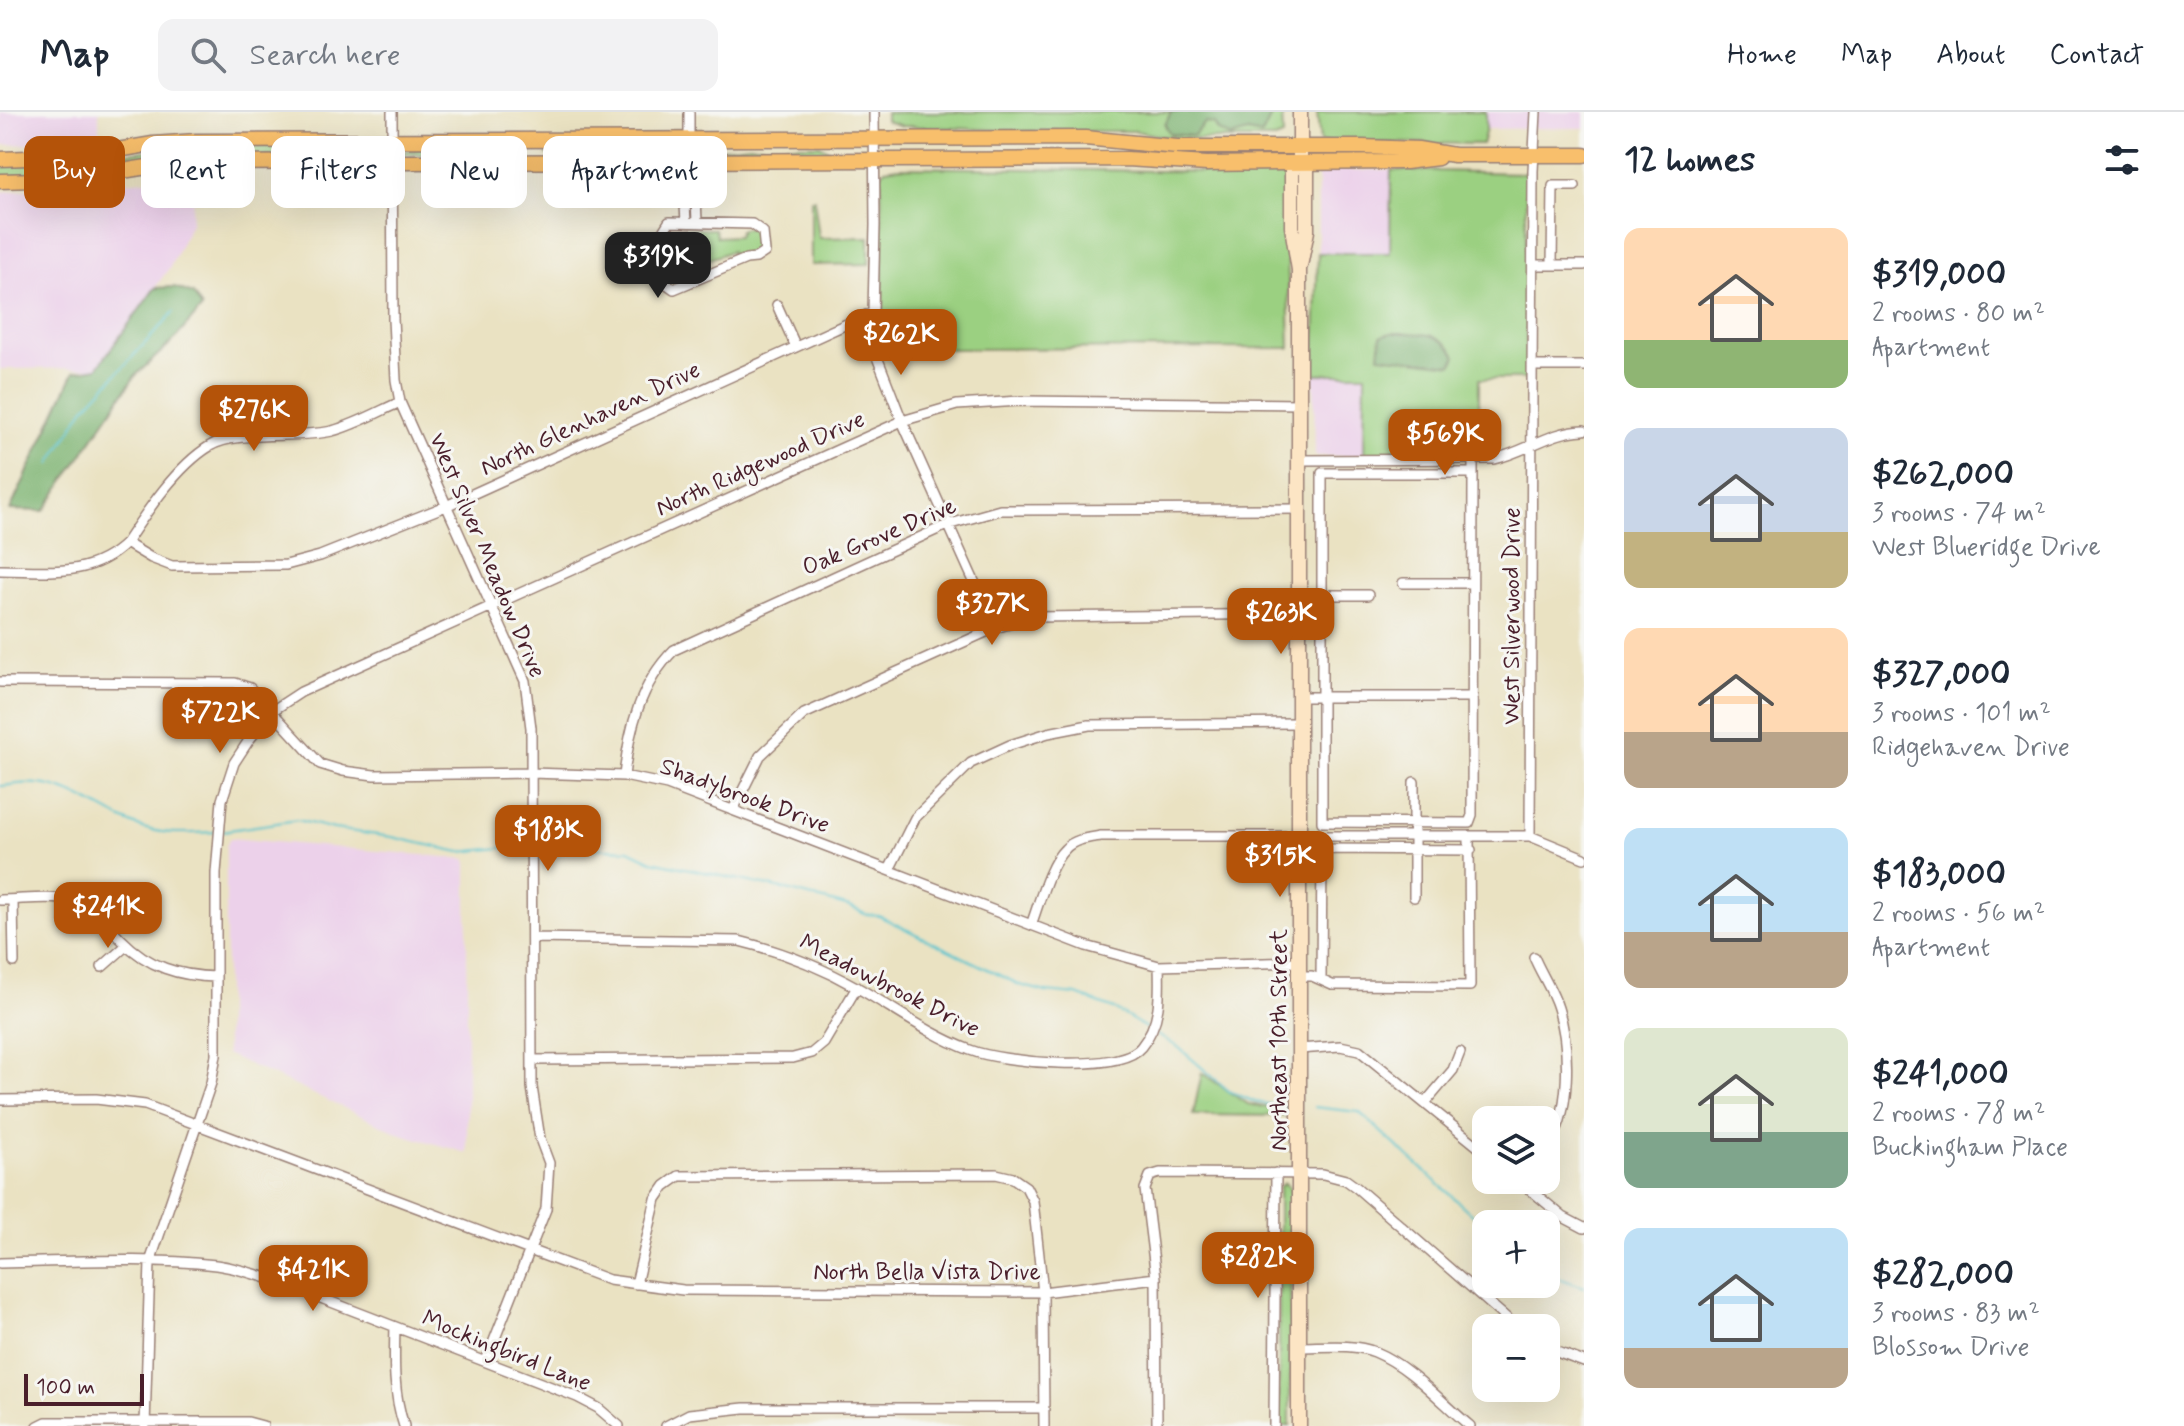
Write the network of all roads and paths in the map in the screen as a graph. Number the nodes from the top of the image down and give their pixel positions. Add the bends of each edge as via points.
1 (392, 112) edge
2 (689, 112) edge
3 (874, 112) edge
4 (1300, 112) edge
5 (1536, 112) edge
6 (392, 136) edge
7 (689, 136) edge
8 (727, 138) edge
9 (823, 138) junction
10 (874, 138) junction
11 (1085, 138) junction
12 (539, 139) junction
13 (543, 139) edge
14 (405, 140) edge
15 (141, 146) edge
16 (1300, 147) junction
17 (1454, 155) junction
18 (1534, 155) junction
19 (1584, 155) edge
20 (0, 159) edge
21 (874, 160) junction
22 (1085, 160) junction
23 (727, 161) edge
24 (847, 161) junction
25 (539, 162) junction
26 (543, 162) edge
27 (405, 163) edge
28 (1300, 163) junction
29 (141, 168) edge
30 (0, 181) edge
31 (1575, 186) dead end
32 (392, 208) edge
33 (685, 208) edge
34 (696, 208) edge
35 (686, 222) junction
36 (697, 222) junction
37 (1533, 265) junction
38 (1552, 265) junction
39 (1584, 265) edge
40 (777, 305) dead end
41 (873, 312) junction
42 (796, 347) junction
43 (1532, 366) junction
44 (1584, 366) edge
45 (400, 402) junction
46 (1300, 404) junction
47 (902, 421) junction
48 (1584, 430) edge
49 (1532, 446) junction
50 (1300, 460) junction
51 (1473, 460) junction
52 (1473, 473) junction
53 (446, 506) junction
54 (1300, 509) junction
55 (947, 525) junction
56 (126, 543) junction
57 (0, 570) edge
58 (1403, 583) dead end
59 (1472, 583) junction
60 (1300, 595) junction
61 (1321, 595) junction
62 (1368, 595) dead end
63 (492, 606) junction
64 (1300, 614) junction
65 (995, 628) junction
66 (0, 682) edge
67 (1299, 697) junction
68 (1322, 697) junction
69 (1473, 697) junction
70 (272, 711) junction
71 (1300, 723) junction
72 (531, 773) junction
73 (624, 776) junction
74 (1414, 782) dead end
75 (733, 810) junction
76 (1413, 822) junction
77 (1299, 835) junction
78 (1414, 836) junction
79 (1469, 836) junction
80 (1530, 836) junction
81 (1414, 850) junction
82 (1471, 850) junction
83 (1584, 857) edge
84 (889, 870) junction
85 (1299, 877) junction
86 (1322, 878) junction
87 (1414, 897) dead end
88 (0, 900) edge
89 (13, 900) junction
90 (1031, 925) junction
91 (532, 938) junction
92 (127, 945) junction
93 (1534, 957) dead end
94 (14, 962) dead end
95 (1159, 966) junction
96 (102, 967) dead end
97 (1299, 969) junction
98 (216, 977) junction
99 (1321, 979) junction
100 (857, 987) junction
101 (1299, 1049) junction
102 (1460, 1052) dead end
103 (532, 1060) junction
104 (0, 1100) edge
105 (1425, 1103) junction
106 (198, 1123) junction
107 (1560, 1126) edge
108 (1472, 1142) edge
109 (1276, 1173) junction
110 (1300, 1173) junction
111 (1536, 1194) edge
112 (1584, 1228) edge
113 (527, 1250) junction
114 (150, 1262) junction
115 (0, 1263) edge
116 (1156, 1278) junction
117 (636, 1284) junction
118 (1043, 1292) junction
119 (1502, 1314) edge
120 (395, 1327) junction
121 (1300, 1347) junction
122 (1560, 1353) edge
123 (486, 1361) junction
124 (1584, 1362) edge
125 (1044, 1408) junction
126 (145, 1424) edge
127 (38, 1426) edge
128 (263, 1426) edge
129 (404, 1426) edge
130 (619, 1426) edge
131 (666, 1426) edge
132 (1044, 1426) edge
133 (1157, 1426) edge
134 (1274, 1426) edge
135 (1299, 1426) edge
136 (1470, 1426) edge

1 - 6 street, West Silver Meadow Drive
2 - 7 street
3 - 10 street
4 - 16 main road, Northeast 10th Street
5 - 18 street, West Silverwood Drive
8 - 9 main road
9 - 10 main road
9 - 24 main road
10 - 11 main road
10 - 21 street
11 - 16 main road via 1177,147
11 - 22 main road
12 - 13 main road
12 - 14 main road
12 - 25 main road
15 - 20 main road via 82,156
16 - 17 main road via 1418,149
16 - 28 main road, Northeast 10th Street
17 - 18 main road
17 - 28 main road via 1417,161
18 - 19 main road
18 - 37 street, West Silverwood Drive
21 - 22 main road
21 - 24 main road
21 - 41 street
22 - 28 main road
23 - 24 main road
25 - 26 main road
25 - 27 main road
28 - 46 main road, Northeast 10th Street via 1292,170
29 - 30 main road via 73,179
31 - 38 street via 1553,186
32 - 45 street, West Silver Meadow Drive
33 - 35 street
34 - 36 street
35 - 36 street
35 - 36 street via 669,222 664,230 668,287 681,287 765,252 763,232 752,224
37 - 38 street
37 - 43 street, West Silverwood Drive
38 - 39 street
40 - 42 street
41 - 42 street, North Glenhaven Drive
41 - 47 street via 877,357
42 - 53 street, North Glenhaven Drive
43 - 44 street
43 - 49 street, West Silverwood Drive
45 - 53 street, West Silver Meadow Drive
45 - 56 street via 335,430 234,437 212,444 169,485
46 - 47 street, North Ridgewood Drive via 1020,401 957,405
46 - 50 main road, Northeast 10th Street
47 - 55 street
47 - 63 street, North Ridgewood Drive
48 - 49 street via 1550,436
49 - 51 street via 1515,455
49 - 80 street, West Silverwood Drive
50 - 51 street
50 - 54 main road, Northeast 10th Street
51 - 52 street
52 - 59 street
52 - 61 street via 1322,473
53 - 56 street, North Glenhaven Drive via 333,552 286,565 172,566
53 - 63 street, West Silver Meadow Drive
54 - 55 street, Oak Grove Drive via 1000,510
54 - 60 main road, Northeast 10th Street
55 - 65 street
55 - 73 street, Oak Grove Drive via 674,650 648,682 628,744
56 - 57 street via 107,560 82,569
58 - 59 street
59 - 69 street
60 - 61 street
60 - 64 main road, Northeast 10th Street
61 - 62 street
61 - 68 street
63 - 70 street, North Ridgewood Drive via 301,692
63 - 72 street, West Silver Meadow Drive via 525,681
64 - 65 street via 1034,617
64 - 67 main road, Northeast 10th Street
65 - 75 street via 804,714 760,756
66 - 70 street, Shadybrook Drive via 217,681 250,688
67 - 68 street
67 - 71 main road, Northeast 10th Street
68 - 69 street
68 - 76 street via 1322,822
69 - 76 street via 1469,823
70 - 72 street, Shadybrook Drive via 320,764 343,771
70 - 98 street via 234,763 222,800
71 - 77 main road, Northeast 10th Street
71 - 84 street via 1089,725 1010,745 971,763 915,818
72 - 73 street, Shadybrook Drive
72 - 91 street, West Silver Meadow Drive
73 - 75 street, Shadybrook Drive via 667,785
74 - 76 street
75 - 84 street, Shadybrook Drive
76 - 78 street
77 - 78 street
77 - 85 main road, Northeast 10th Street
77 - 90 street via 1079,839 1056,861
78 - 79 street
78 - 81 street
79 - 80 street
79 - 82 street
80 - 83 street
81 - 82 street
81 - 86 street via 1322,849
81 - 87 street
82 - 99 street, Shadybrook Drive via 1470,986 1332,985
84 - 90 street, Shadybrook Drive
85 - 86 street
85 - 97 main road, Northeast 10th Street
86 - 99 street
88 - 89 street
89 - 92 street via 51,898 85,906
89 - 94 street
90 - 95 street, Shadybrook Drive
91 - 100 street, Meadowbrook Drive via 739,941 766,947
91 - 103 street, West Silver Meadow Drive
92 - 96 street
92 - 98 street via 170,972
93 - 107 street via 1557,1004 1565,1036
95 - 97 street, Shadybrook Drive
95 - 100 street, Meadowbrook Drive via 1159,1008 1139,1049 1123,1059 1095,1062 1025,1061 973,1052
97 - 99 street, Shadybrook Drive
97 - 101 main road, Northeast 10th Street
98 - 106 street via 216,1055
100 - 103 street via 824,1043 793,1058
101 - 105 street via 1359,1050
101 - 110 main road, Northeast 10th Street
102 - 105 street via 1453,1070
103 - 113 street, West Silver Meadow Drive via 534,1111 549,1163 549,1188 546,1209
104 - 106 street, North Bella Vista Drive via 96,1099 145,1105
105 - 108 street
106 - 113 street, North Bella Vista Drive
106 - 114 street
109 - 110 street
109 - 116 street via 1150,1176 1145,1189
109 - 134 street
110 - 119 street via 1335,1177 1357,1188
110 - 121 main road, Northeast 10th Street
111 - 112 street
113 - 117 street, North Bella Vista Drive via 609,1280
113 - 123 street, West Silver Meadow Drive
114 - 115 street, Mockingbird Lane
114 - 120 street, Mockingbird Lane via 241,1270
114 - 126 street
116 - 118 street, North Bella Vista Drive
116 - 133 street
117 - 118 street, North Bella Vista Drive via 683,1290
117 - 118 street via 656,1199 679,1176 996,1174 1026,1187 1033,1201
118 - 125 street
120 - 123 street, Mockingbird Lane
120 - 129 street via 396,1403
121 - 135 main road, Northeast 10th Street
121 - 136 street via 1375,1352
122 - 124 street
123 - 130 street, Mockingbird Lane via 577,1397
125 - 131 street via 744,1408 689,1414
125 - 132 street
126 - 127 street
126 - 128 street

